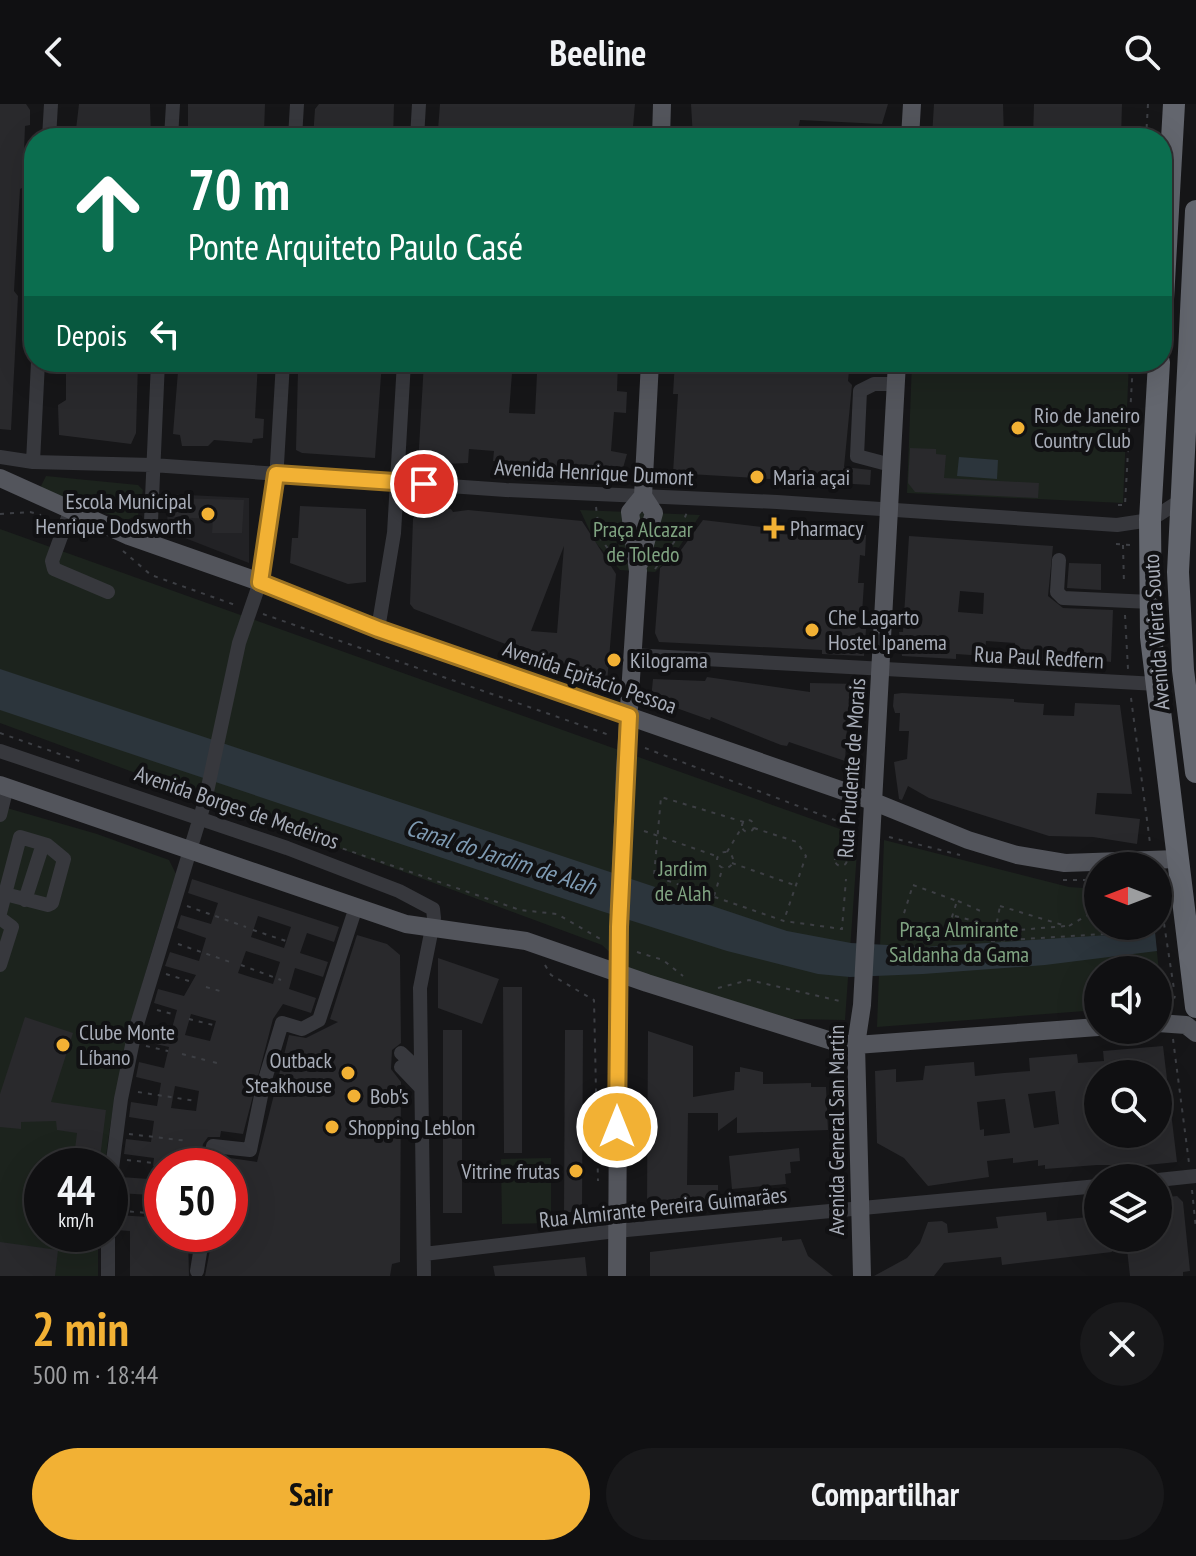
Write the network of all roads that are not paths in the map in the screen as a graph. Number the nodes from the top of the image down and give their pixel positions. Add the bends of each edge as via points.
1 (51, 104) edge
2 (173, 104) edge
3 (297, 104) edge
4 (419, 104) edge
5 (662, 104) edge
6 (912, 104) edge
7 (1174, 104) edge
8 (50, 128) edge
9 (172, 128) edge
10 (296, 128) edge
11 (418, 128) edge
12 (661, 128) edge
13 (911, 128) edge
14 (1171, 128) edge
15 (1196, 211) edge
16 (38, 372) edge
17 (157, 372) edge
18 (282, 372) edge
19 (403, 372) edge
20 (649, 372) edge
21 (897, 372) edge
22 (1158, 372) edge
23 (896, 384) junction
24 (0, 457) edge
25 (33, 462) junction
26 (152, 465) junction
27 (891, 465) junction
28 (276, 474) junction
29 (0, 478) edge
30 (397, 483) junction
31 (20, 490) junction
32 (643, 496) junction
33 (1180, 501) junction
34 (889, 512) junction
35 (68, 518) junction
36 (1150, 520) junction
37 (150, 544) junction
38 (1059, 560) dead end
39 (260, 582) junction
40 (108, 592) dead end
41 (1151, 602) junction
42 (378, 629) junction
43 (632, 655) junction
44 (882, 670) junction
45 (1157, 684) junction
46 (629, 716) junction
47 (0, 751) edge
48 (1196, 772) edge
49 (4, 786) edge
50 (872, 801) junction
51 (0, 815) edge
52 (200, 818) junction
53 (43, 844) junction
54 (189, 851) junction
55 (1177, 859) junction
56 (5, 894) junction
57 (1190, 898) edge
58 (25, 900) junction
59 (356, 907) junction
60 (0, 916) edge
61 (431, 931) junction
62 (0, 965) edge
63 (618, 974) junction
64 (862, 985) joint
65 (1196, 1007) edge
66 (1172, 1023) edge
67 (1084, 1028) edge
68 (1196, 1033) edge
69 (856, 1045) junction
70 (421, 1072) junction
71 (421, 1088) junction
72 (115, 1148) edge
73 (213, 1148) edge
74 (232, 1148) edge
75 (248, 1150) edge
76 (1192, 1176) edge
77 (1172, 1178) edge
78 (1084, 1187) edge
79 (859, 1210) junction
80 (616, 1231) junction
81 (108, 1252) edge
82 (200, 1252) edge
83 (424, 1254) junction
84 (197, 1271) dead end
85 (108, 1276) edge
86 (424, 1276) edge
87 (617, 1276) edge
88 (862, 1276) edge

1 - 8 street
2 - 9 street
3 - 10 street
4 - 11 street
5 - 12 main road
6 - 13 main road
7 - 14 highway
15 - 33 highway, Avenida Vieira Souto
16 - 25 street
17 - 26 street
18 - 28 street
19 - 30 street
20 - 32 main road
21 - 23 main road, Rua Prudente de Morais
22 - 36 highway, Avenida Vieira Souto
23 - 27 main road, Rua Prudente de Morais
23 - 27 street via 874,384 860,391 856,441 857,456
24 - 25 street, Avenida Henrique Dumont
25 - 26 street, Avenida Henrique Dumont
25 - 31 street
26 - 28 street, Avenida Henrique Dumont
26 - 37 street
27 - 34 main road, Rua Prudente de Morais
28 - 30 street, Avenida Henrique Dumont
28 - 39 street
29 - 31 main road, Avenida Epitácio Pessoa
30 - 32 street, Avenida Henrique Dumont
30 - 42 street
31 - 35 main road, Avenida Epitácio Pessoa
32 - 34 street, Avenida Henrique Dumont
32 - 43 main road via 630,512 638,571
33 - 36 street, Avenida Henrique Dumont
33 - 48 highway, Avenida Vieira Souto via 1179,624
34 - 36 street, Avenida Henrique Dumont via 1117,525
34 - 44 main road, Rua Prudente de Morais
35 - 37 main road, Avenida Epitácio Pessoa
35 - 40 street via 52,561 54,569
36 - 41 highway, Avenida Vieira Souto
37 - 39 main road, Avenida Epitácio Pessoa
38 - 41 street via 1057,592 1063,598
39 - 42 main road, Avenida Epitácio Pessoa
39 - 52 street
41 - 45 highway, Avenida Vieira Souto
42 - 46 main road, Avenida Epitácio Pessoa
43 - 44 street, Rua Paul Redfern
43 - 46 main road
44 - 45 street, Rua Paul Redfern
44 - 50 main road, Rua Prudente de Morais
45 - 55 highway, Avenida Vieira Souto
46 - 50 main road, Avenida Epitácio Pessoa
46 - 63 main road, bridge
47 - 52 street, Avenida Borges de Medeiros
49 - 51 street
49 - 54 main road
50 - 55 main road, Avenida Epitácio Pessoa via 968,840 1038,860 1100,864
50 - 64 main road, Rua Prudente de Morais
52 - 54 street
52 - 61 street, Avenida Borges de Medeiros via 423,901 434,913
53 - 56 street via 20,837
53 - 58 street
53 - 58 street via 66,864 52,903
54 - 59 main road
54 - 72 street via 130,1052
55 - 57 highway
56 - 58 street
56 - 60 street
57 - 65 highway
59 - 61 main road
59 - 75 street via 319,1020 302,1029 282,1023
60 - 62 street via 12,927
61 - 63 main road via 526,941
61 - 70 street via 420,988
63 - 69 main road
63 - 80 main road
64 - 69 main road, Avenida General San Martin
66 - 68 main road
67 - 69 main road
69 - 79 main road, Avenida General San Martin
70 - 71 street
70 - 71 street via 401,1060
71 - 83 street
73 - 74 street
76 - 77 street
78 - 79 street, Rua Almirante Pereira Guimarães
79 - 80 street, Rua Almirante Pereira Guimarães
79 - 88 main road, Avenida General San Martin
80 - 83 street, Rua Almirante Pereira Guimarães
80 - 87 main road
81 - 85 street
82 - 84 street
83 - 86 street

